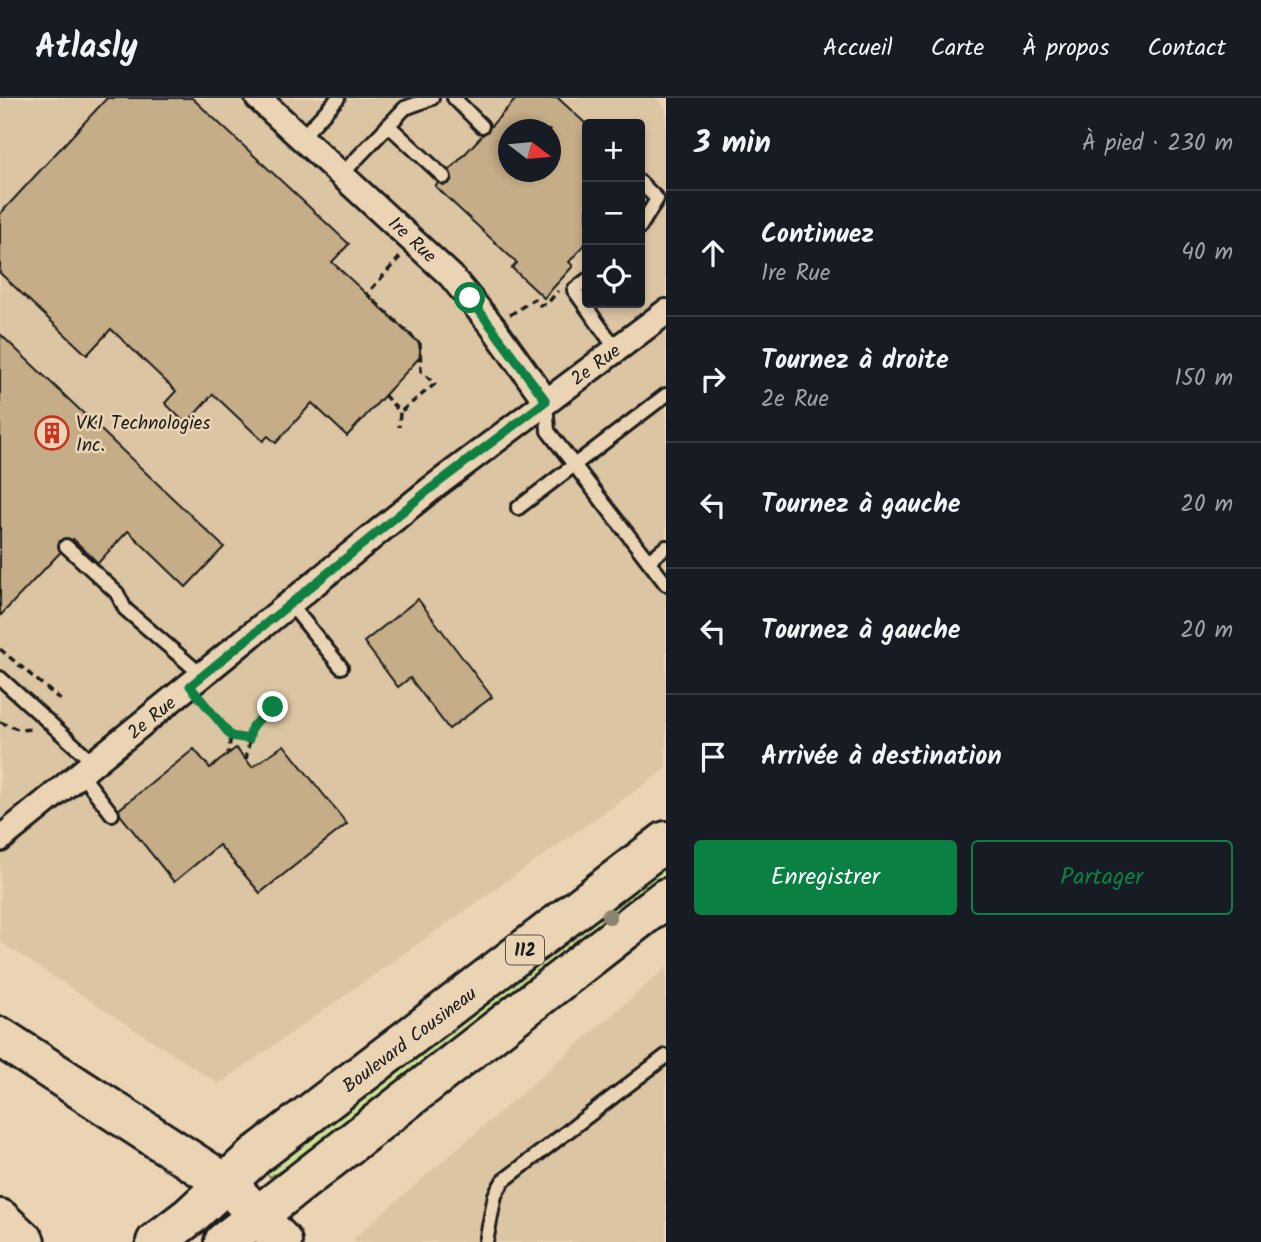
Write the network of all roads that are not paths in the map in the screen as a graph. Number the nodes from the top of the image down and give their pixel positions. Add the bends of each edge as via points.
1 (258, 98) edge
2 (338, 98) edge
3 (432, 98) edge
4 (453, 98) edge
5 (388, 125) junction
6 (482, 126) dead end
7 (302, 137) junction
8 (342, 174) junction
9 (444, 177) dead end
10 (645, 187) edge
11 (645, 219) edge
12 (582, 284) edge
13 (582, 301) edge
14 (587, 308) edge
15 (666, 312) edge
16 (616, 349) junction
17 (666, 395) edge
18 (546, 401) junction
19 (574, 464) junction
20 (518, 508) dead end
21 (66, 546) dead end
22 (666, 547) edge
23 (648, 561) junction
24 (666, 584) edge
25 (291, 605) junction
26 (341, 667) dead end
27 (0, 678) edge
28 (196, 681) junction
29 (87, 769) junction
30 (112, 814) dead end
31 (0, 839) edge
32 (666, 841) edge
33 (666, 898) edge
34 (0, 1037) edge
35 (666, 1056) edge
36 (225, 1183) junction
37 (0, 1219) edge
38 (270, 1229) edge
39 (25, 1242) edge
40 (156, 1242) edge
41 (224, 1242) edge
42 (486, 1242) edge

1 - 7 street, 1re Rue
2 - 7 lane
3 - 5 lane via 405,108
4 - 6 lane
5 - 8 lane
5 - 9 lane
7 - 8 street, 1re Rue
8 - 18 street, 1re Rue via 470,298
10 - 11 lane via 657,199
12 - 13 lane via 574,290
14 - 16 lane
15 - 16 street, 2e Rue
16 - 18 street, 2e Rue
17 - 19 lane
18 - 19 lane via 548,431
18 - 25 street, 2e Rue via 430,489
19 - 20 lane
19 - 23 lane
21 - 28 lane via 117,593 125,609
22 - 23 lane
23 - 24 lane
25 - 26 lane
25 - 28 street, 2e Rue
27 - 29 lane via 47,720
28 - 29 street, 2e Rue
29 - 30 lane
29 - 31 street, 2e Rue
32 - 36 main road, Boulevard Cousineau / 112
33 - 38 main road, 112
34 - 36 main road
35 - 42 lane via 503,1181 495,1195
36 - 38 main road
36 - 40 main road, Boulevard Cousineau / 112
37 - 39 main road
38 - 41 main road, 112

